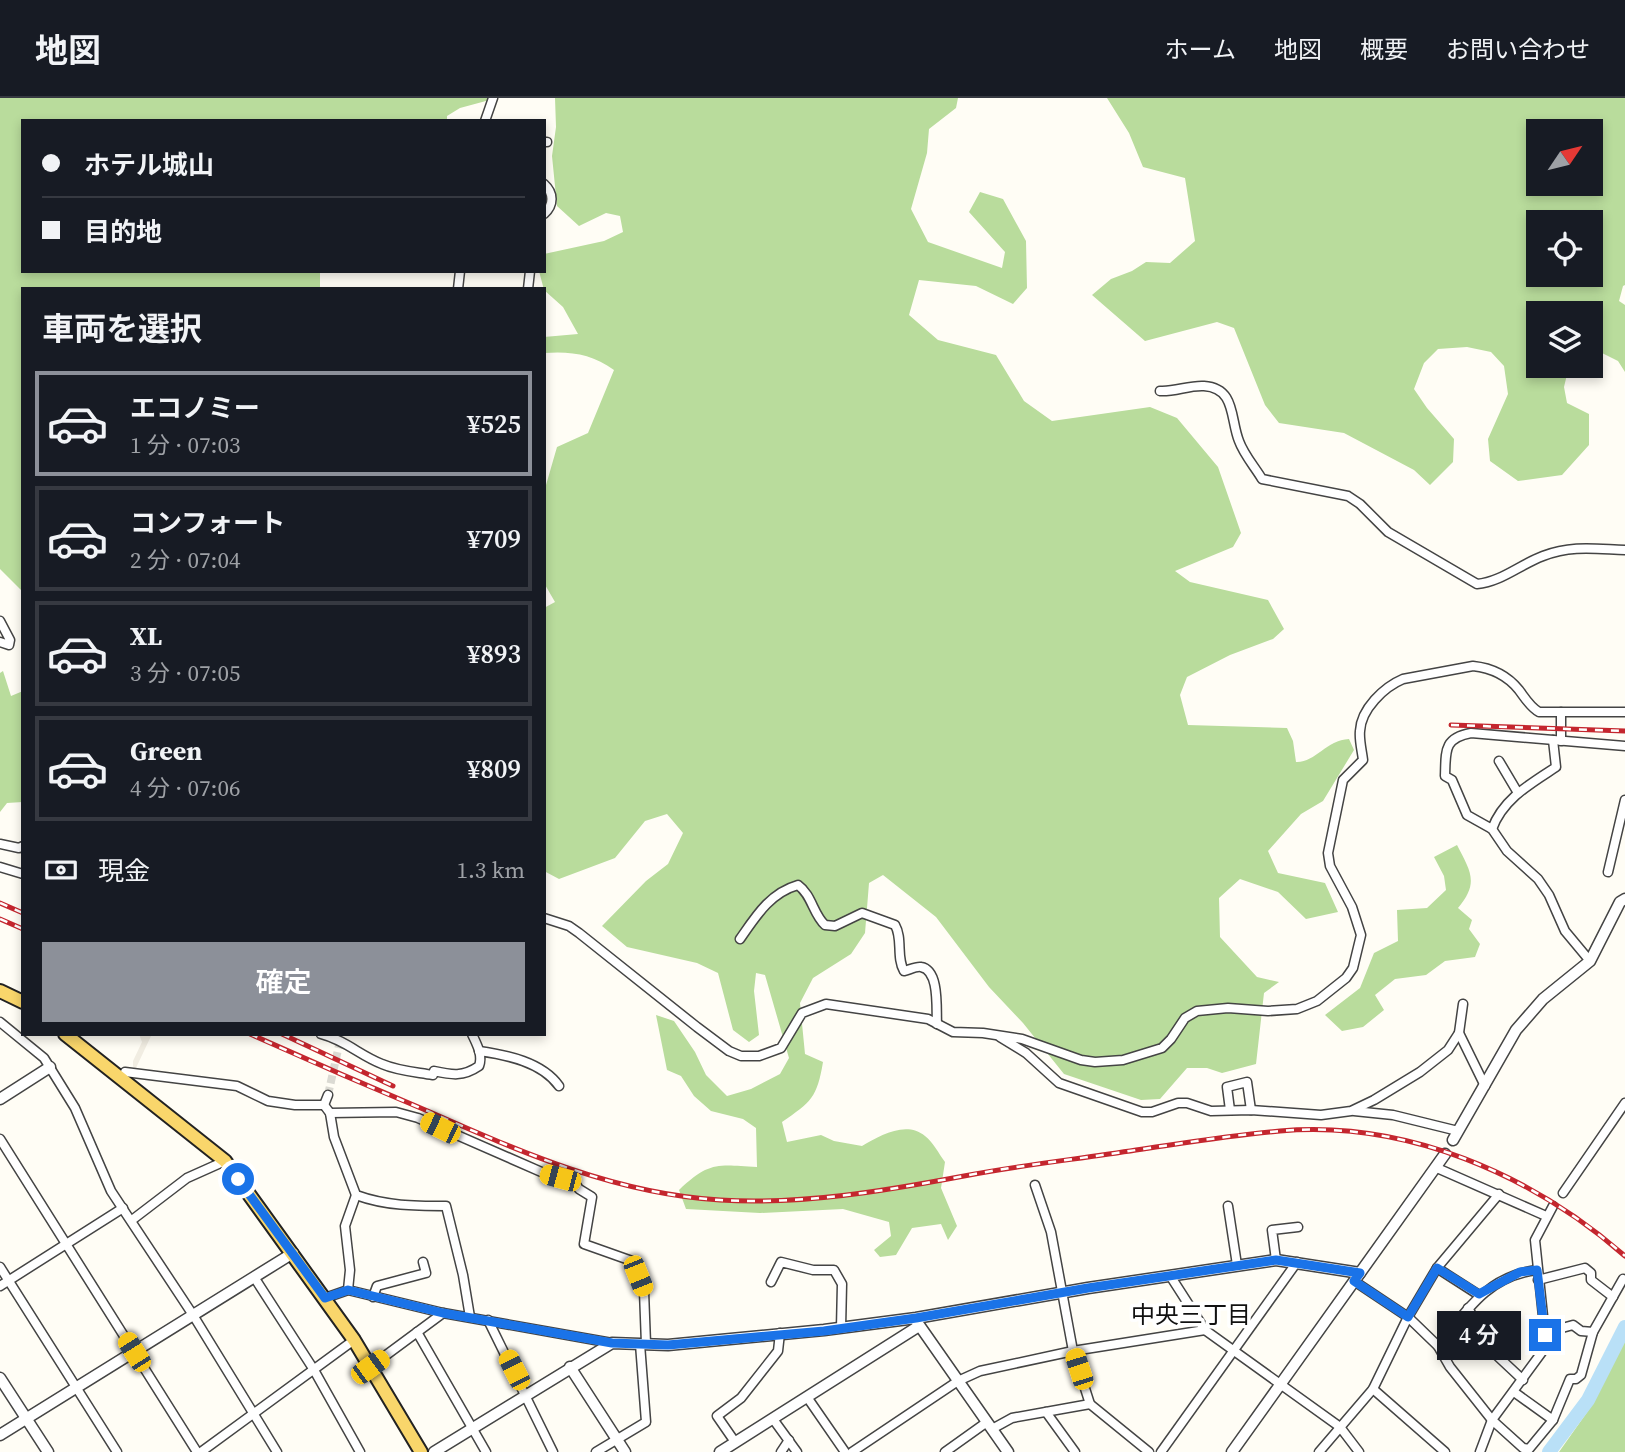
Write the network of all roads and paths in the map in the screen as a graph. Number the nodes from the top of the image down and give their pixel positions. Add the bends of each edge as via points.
1 (493, 98) edge
2 (486, 119) edge
3 (546, 187) edge
4 (546, 212) edge
5 (1160, 391) dead end
6 (1625, 550) edge
7 (0, 621) edge
8 (0, 642) edge
9 (1561, 712) junction
10 (1625, 712) edge
11 (1557, 741) junction
12 (1625, 746) edge
13 (1499, 761) dead end
14 (1518, 793) junction
15 (1625, 800) edge
16 (1492, 829) junction
17 (0, 844) edge
18 (21, 847) edge
19 (0, 867) edge
20 (1608, 872) dead end
21 (21, 873) edge
22 (1625, 898) edge
23 (546, 919) edge
24 (740, 939) dead end
25 (1590, 961) junction
26 (0, 991) edge
27 (21, 1001) edge
28 (1463, 1004) dead end
29 (0, 1022) edge
30 (937, 1024) junction
31 (1460, 1033) junction
32 (996, 1035) junction
33 (68, 1036) edge
34 (473, 1036) edge
35 (340, 1039) edge
36 (480, 1051) junction
37 (50, 1067) junction
38 (422, 1068) dead end
39 (434, 1071) junction
40 (125, 1072) dead end
41 (559, 1086) dead end
42 (1485, 1086) junction
43 (328, 1095) tunnel mouth
44 (0, 1098) edge
45 (1625, 1103) edge
46 (324, 1105) junction
47 (1230, 1110) junction
48 (1251, 1110) junction
49 (1351, 1111) junction
50 (330, 1114) junction
51 (1456, 1135) joint
52 (0, 1139) edge
53 (1445, 1154) dead end
54 (225, 1161) junction
55 (1437, 1168) junction
56 (1035, 1185) dead end
57 (1563, 1193) dead end
58 (1499, 1194) junction
59 (356, 1195) junction
60 (1228, 1206) dead end
61 (1553, 1206) dead end
62 (123, 1208) junction
63 (1546, 1216) junction
64 (132, 1220) junction
65 (1298, 1227) dead end
66 (66, 1244) junction
67 (293, 1252) junction
68 (1276, 1260) junction
69 (423, 1262) dead end
70 (1297, 1262) junction
71 (1237, 1265) junction
72 (0, 1267) edge
73 (1437, 1268) junction
74 (1537, 1270) junction
75 (254, 1277) junction
76 (1171, 1277) junction
77 (1357, 1277) junction
78 (1623, 1279) dead end
79 (1538, 1280) junction
80 (8, 1281) junction
81 (771, 1282) dead end
82 (0, 1286) edge
83 (348, 1290) junction
84 (1063, 1293) junction
85 (1479, 1294) junction
86 (373, 1297) junction
87 (1613, 1297) junction
88 (325, 1298) junction
89 (1468, 1308) junction
90 (443, 1313) junction
91 (193, 1315) junction
92 (470, 1317) junction
93 (1408, 1317) junction
94 (488, 1320) junction
95 (917, 1322) junction
96 (841, 1328) junction
97 (1205, 1331) junction
98 (417, 1332) junction
99 (1593, 1332) junction
100 (780, 1333) junction
101 (1545, 1333) junction
102 (354, 1340) junction
103 (612, 1343) junction
104 (643, 1344) junction
105 (1438, 1346) junction
106 (1233, 1350) junction
107 (1073, 1351) junction
108 (134, 1352) junction
109 (370, 1367) junction
110 (570, 1367) junction
111 (314, 1370) junction
112 (0, 1378) edge
113 (1522, 1380) junction
114 (958, 1381) junction
115 (1280, 1384) junction
116 (75, 1388) junction
117 (1373, 1389) junction
118 (1514, 1392) junction
119 (526, 1394) junction
120 (807, 1397) junction
121 (1090, 1404) junction
122 (1046, 1412) junction
123 (256, 1414) junction
124 (26, 1419) junction
125 (773, 1419) junction
126 (1492, 1420) junction
127 (1553, 1420) junction
128 (990, 1426) junction
129 (474, 1427) junction
130 (1340, 1427) junction
131 (0, 1435) edge
132 (617, 1440) junction
133 (789, 1440) junction
134 (735, 1442) junction
135 (48, 1452) edge
136 (117, 1452) edge
137 (199, 1452) edge
138 (277, 1452) edge
139 (360, 1452) edge
140 (421, 1452) edge
141 (434, 1452) edge
142 (486, 1452) edge
143 (553, 1452) edge
144 (596, 1452) edge
145 (625, 1452) edge
146 (720, 1452) edge
147 (781, 1452) edge
148 (797, 1452) edge
149 (845, 1452) edge
150 (852, 1452) edge
151 (945, 1452) edge
152 (1008, 1452) edge
153 (1075, 1452) edge
154 (1149, 1452) edge
155 (1161, 1452) edge
156 (1233, 1452) edge
157 (1319, 1452) edge
158 (1359, 1452) edge
159 (1445, 1452) edge
160 (1479, 1452) edge

1 - 2 street
3 - 4 street via 552,200
5 - 6 street via 1202,386 1224,393 1230,400 1239,442 1262,480 1348,496 1388,532 1478,584 1575,547
7 - 8 street via 10,640 9,645
9 - 10 street
9 - 11 street
9 - 32 street via 1534,710 1500,673 1473,666 1403,679 1372,703 1360,730 1363,760 1343,780 1328,853 1361,935 1353,968 1317,1001 1268,1011 1197,1011 1185,1018 1162,1048 1123,1060 1081,1060
11 - 12 street
11 - 14 street via 1556,767
11 - 16 street via 1471,733 1453,739 1447,747 1445,776 1452,780 1466,816
13 - 14 street
14 - 16 street via 1497,814
15 - 20 street
16 - 25 street via 1507,851 1538,879 1565,931
17 - 18 street
19 - 21 street
22 - 25 street
23 - 30 street via 579,933 741,1056 759,1056 781,1048 802,1013 821,1005
24 - 30 street via 764,905 798,885 825,925 835,926 862,913 895,925 904,971 925,968 934,980
25 - 42 street via 1543,999 1516,1030
26 - 27 main road
28 - 31 street
29 - 37 street
30 - 32 street via 953,1032
31 - 42 street
31 - 49 street via 1448,1050 1420,1072
32 - 47 street via 1026,1053 1059,1083 1142,1112 1187,1102 1211,1111
33 - 54 main road
34 - 36 street
35 - 39 street via 394,1069 433,1075
36 - 39 street via 479,1066 464,1075
36 - 41 street via 512,1056 552,1075
37 - 44 street
37 - 62 street
38 - 39 street
40 - 46 street via 237,1086 268,1101
42 - 51 street
43 - 46 street
45 - 57 street
46 - 50 street
47 - 48 street
47 - 48 street via 1227,1087 1247,1082
48 - 49 street via 1321,1115
49 - 51 street via 1393,1115
50 - 59 street
50 - 104 street via 396,1112 418,1118 574,1182 593,1197 584,1244 632,1261 644,1291
52 - 66 street
53 - 55 street
54 - 64 street via 187,1178
54 - 67 main road
55 - 58 street
55 - 77 street
56 - 84 street via 1051,1232
58 - 63 street
58 - 73 street
59 - 83 street via 345,1226
59 - 92 street via 396,1205 446,1206
60 - 71 street
61 - 63 street
62 - 64 street
62 - 66 street
63 - 74 street via 1535,1240
64 - 91 street
65 - 68 street via 1272,1230
66 - 80 street
66 - 108 street
67 - 75 street
67 - 88 main road
68 - 70 street
68 - 71 street
69 - 86 street via 426,1273 377,1286
70 - 77 street
70 - 106 street
71 - 76 street
72 - 80 street
73 - 85 street
73 - 93 street
74 - 79 street
74 - 85 street via 1520,1272
75 - 91 street
75 - 111 street
76 - 84 street
76 - 97 street
77 - 93 street
77 - 115 street
78 - 87 street
79 - 87 street via 1585,1268 1591,1280
79 - 101 street
80 - 82 street
80 - 116 street
81 - 96 street via 781,1262 834,1270 842,1284
83 - 86 street
83 - 88 street
84 - 95 street
84 - 107 street
85 - 89 street
86 - 90 street
87 - 99 street
88 - 102 main road
89 - 105 street
89 - 113 street via 1491,1350
90 - 92 street
90 - 98 street
91 - 108 street
91 - 123 street
92 - 94 street
93 - 105 street
93 - 117 street
94 - 103 street
94 - 119 street
95 - 96 street
95 - 114 street
95 - 120 street
96 - 100 street
97 - 106 street
97 - 107 street
98 - 109 street
98 - 129 street
99 - 101 street via 1573,1325
99 - 127 street via 1581,1375 1570,1379
100 - 104 street
100 - 134 street via 778,1351 741,1398 717,1416
101 - 113 street via 1542,1352
102 - 109 main road
102 - 111 street
103 - 104 street
103 - 110 street
104 - 132 street via 646,1422
105 - 126 street
106 - 115 street
106 - 155 street
107 - 114 street via 980,1371
107 - 121 street
108 - 116 street
108 - 137 street
109 - 140 main road
110 - 119 street
110 - 132 street
111 - 123 street
111 - 139 street
112 - 124 street
113 - 118 street
114 - 128 street
114 - 150 street
115 - 130 street
115 - 156 street
116 - 124 street
116 - 136 street
117 - 130 street
117 - 159 street
118 - 126 street
118 - 127 street
119 - 129 street
119 - 143 street
120 - 125 street
120 - 149 street
121 - 122 street
121 - 154 street
122 - 128 street
122 - 153 street
123 - 137 street
123 - 138 street
124 - 131 street
124 - 135 street
125 - 133 street
125 - 134 street
126 - 127 street via 1529,1449
126 - 160 street
128 - 151 street
128 - 152 street
129 - 141 street
129 - 142 street
130 - 157 street
130 - 158 street
132 - 144 street
132 - 145 street
133 - 147 street
133 - 148 street
134 - 146 street

